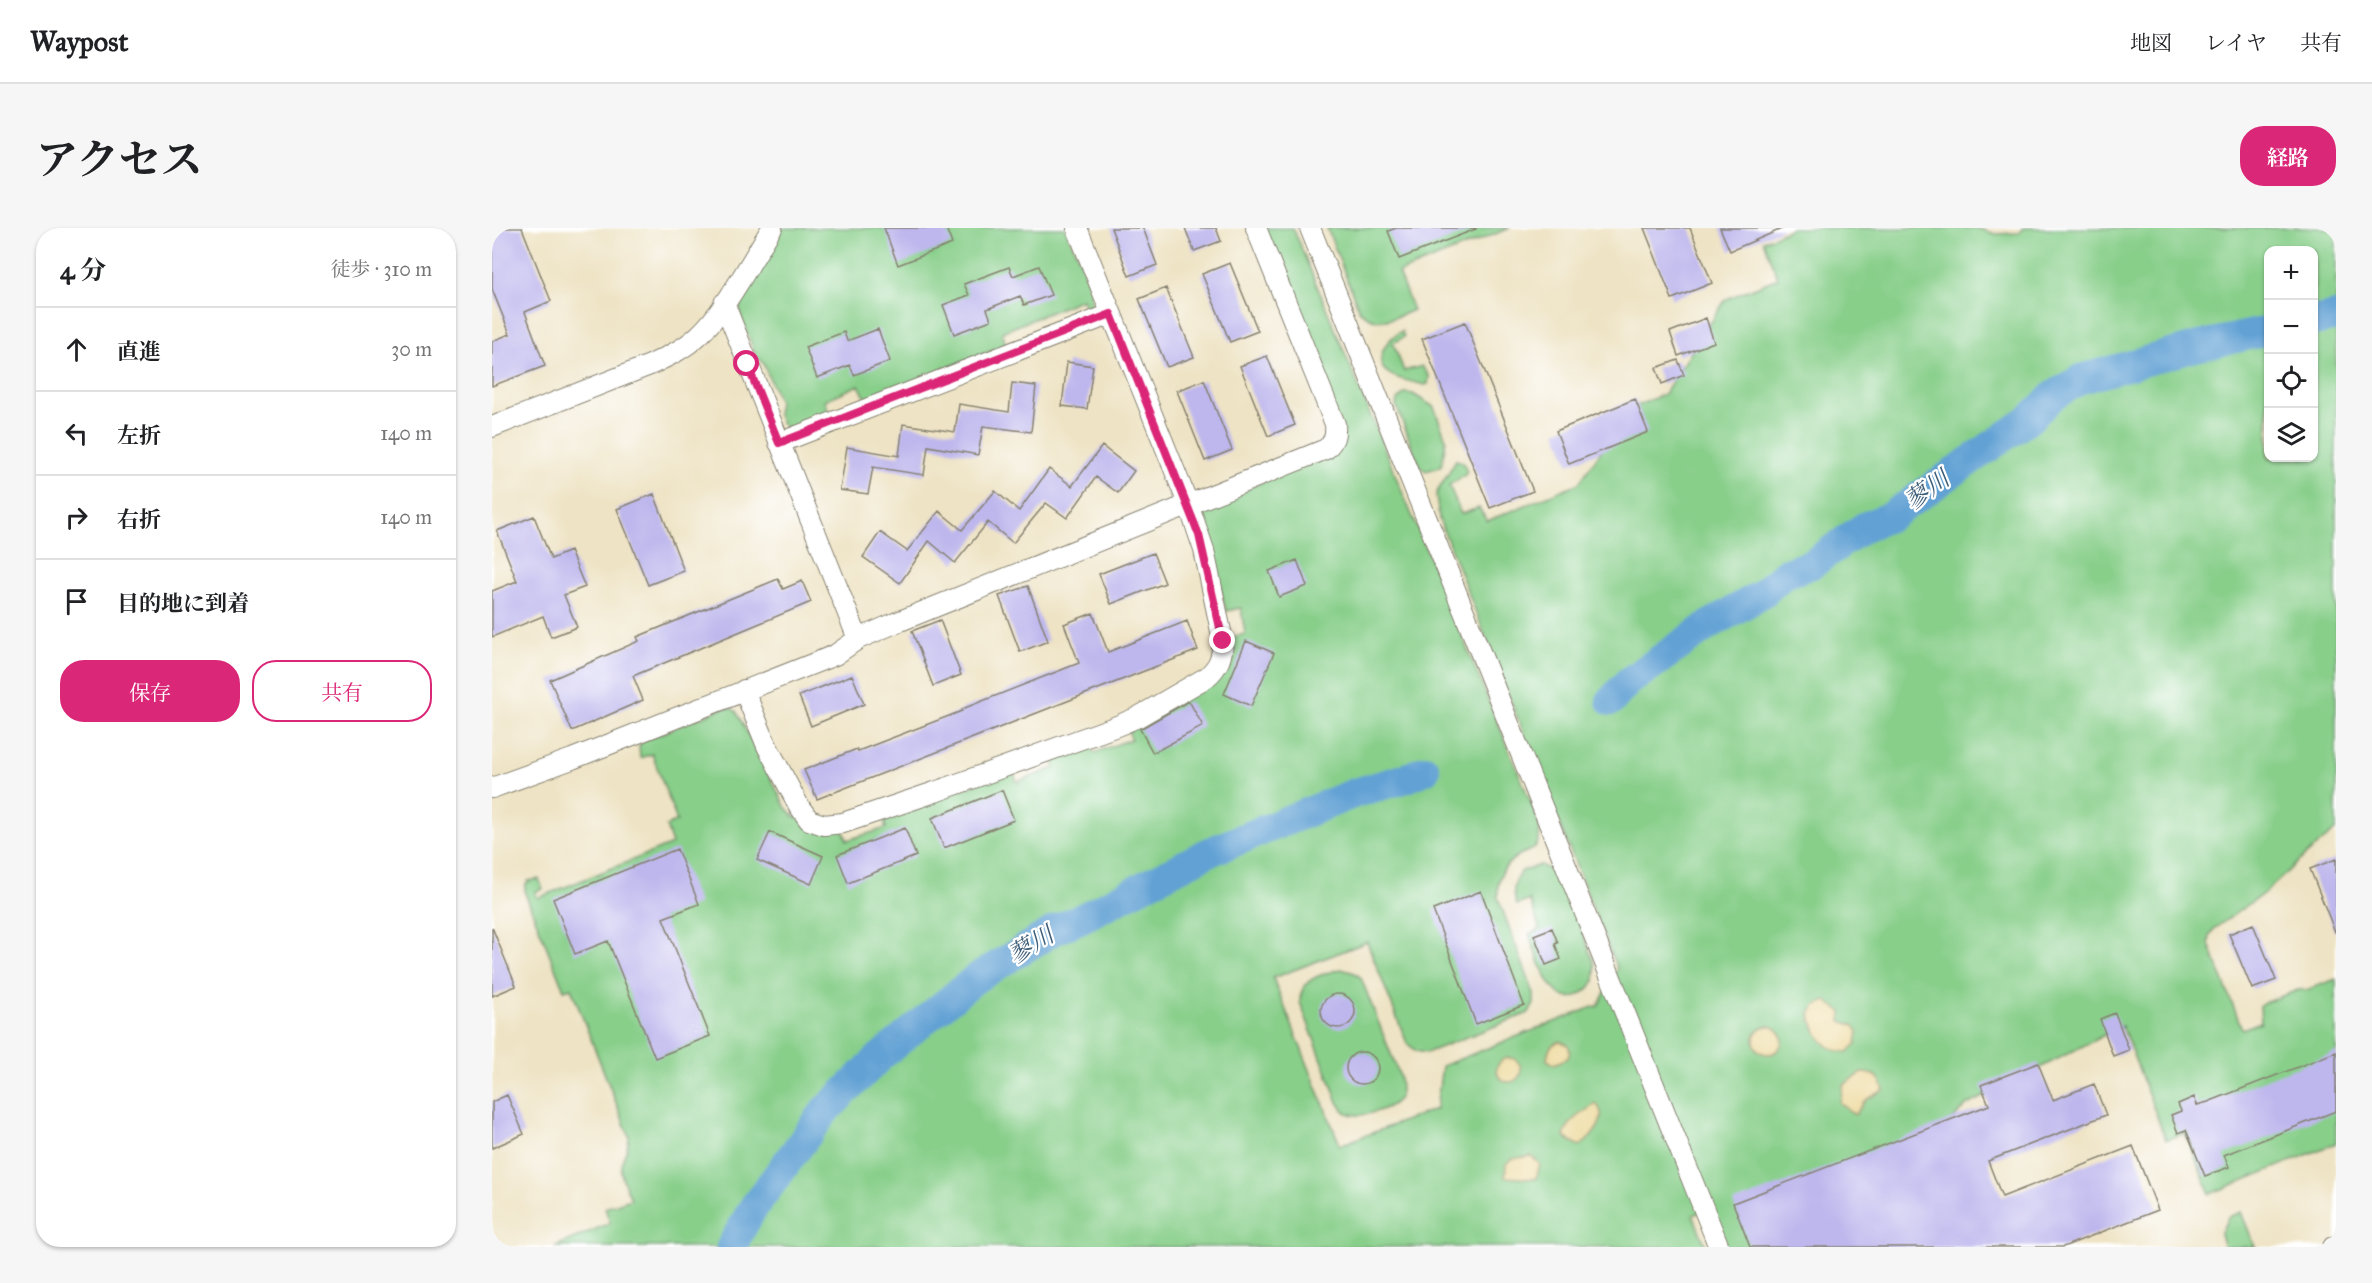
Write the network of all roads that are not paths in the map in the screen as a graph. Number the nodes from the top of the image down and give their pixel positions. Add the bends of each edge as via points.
1 (772, 228) edge
2 (1077, 228) edge
3 (1256, 228) edge
4 (1310, 228) edge
5 (724, 303) junction
6 (1111, 314) junction
7 (492, 427) edge
8 (779, 443) junction
9 (1189, 506) junction
10 (858, 639) junction
11 (744, 690) junction
12 (492, 788) edge
13 (1719, 1247) edge

1 - 5 lane
2 - 6 lane
3 - 9 lane via 1336,433 1326,449
4 - 13 lane
5 - 7 lane via 704,331 673,354
5 - 8 lane
6 - 8 lane
6 - 9 lane
8 - 10 lane
9 - 10 lane
9 - 11 lane via 1204,550 1223,641 1222,657 1207,677 1138,717 935,792 843,823 824,825 809,820 798,806
10 - 11 lane via 836,655
11 - 12 lane

